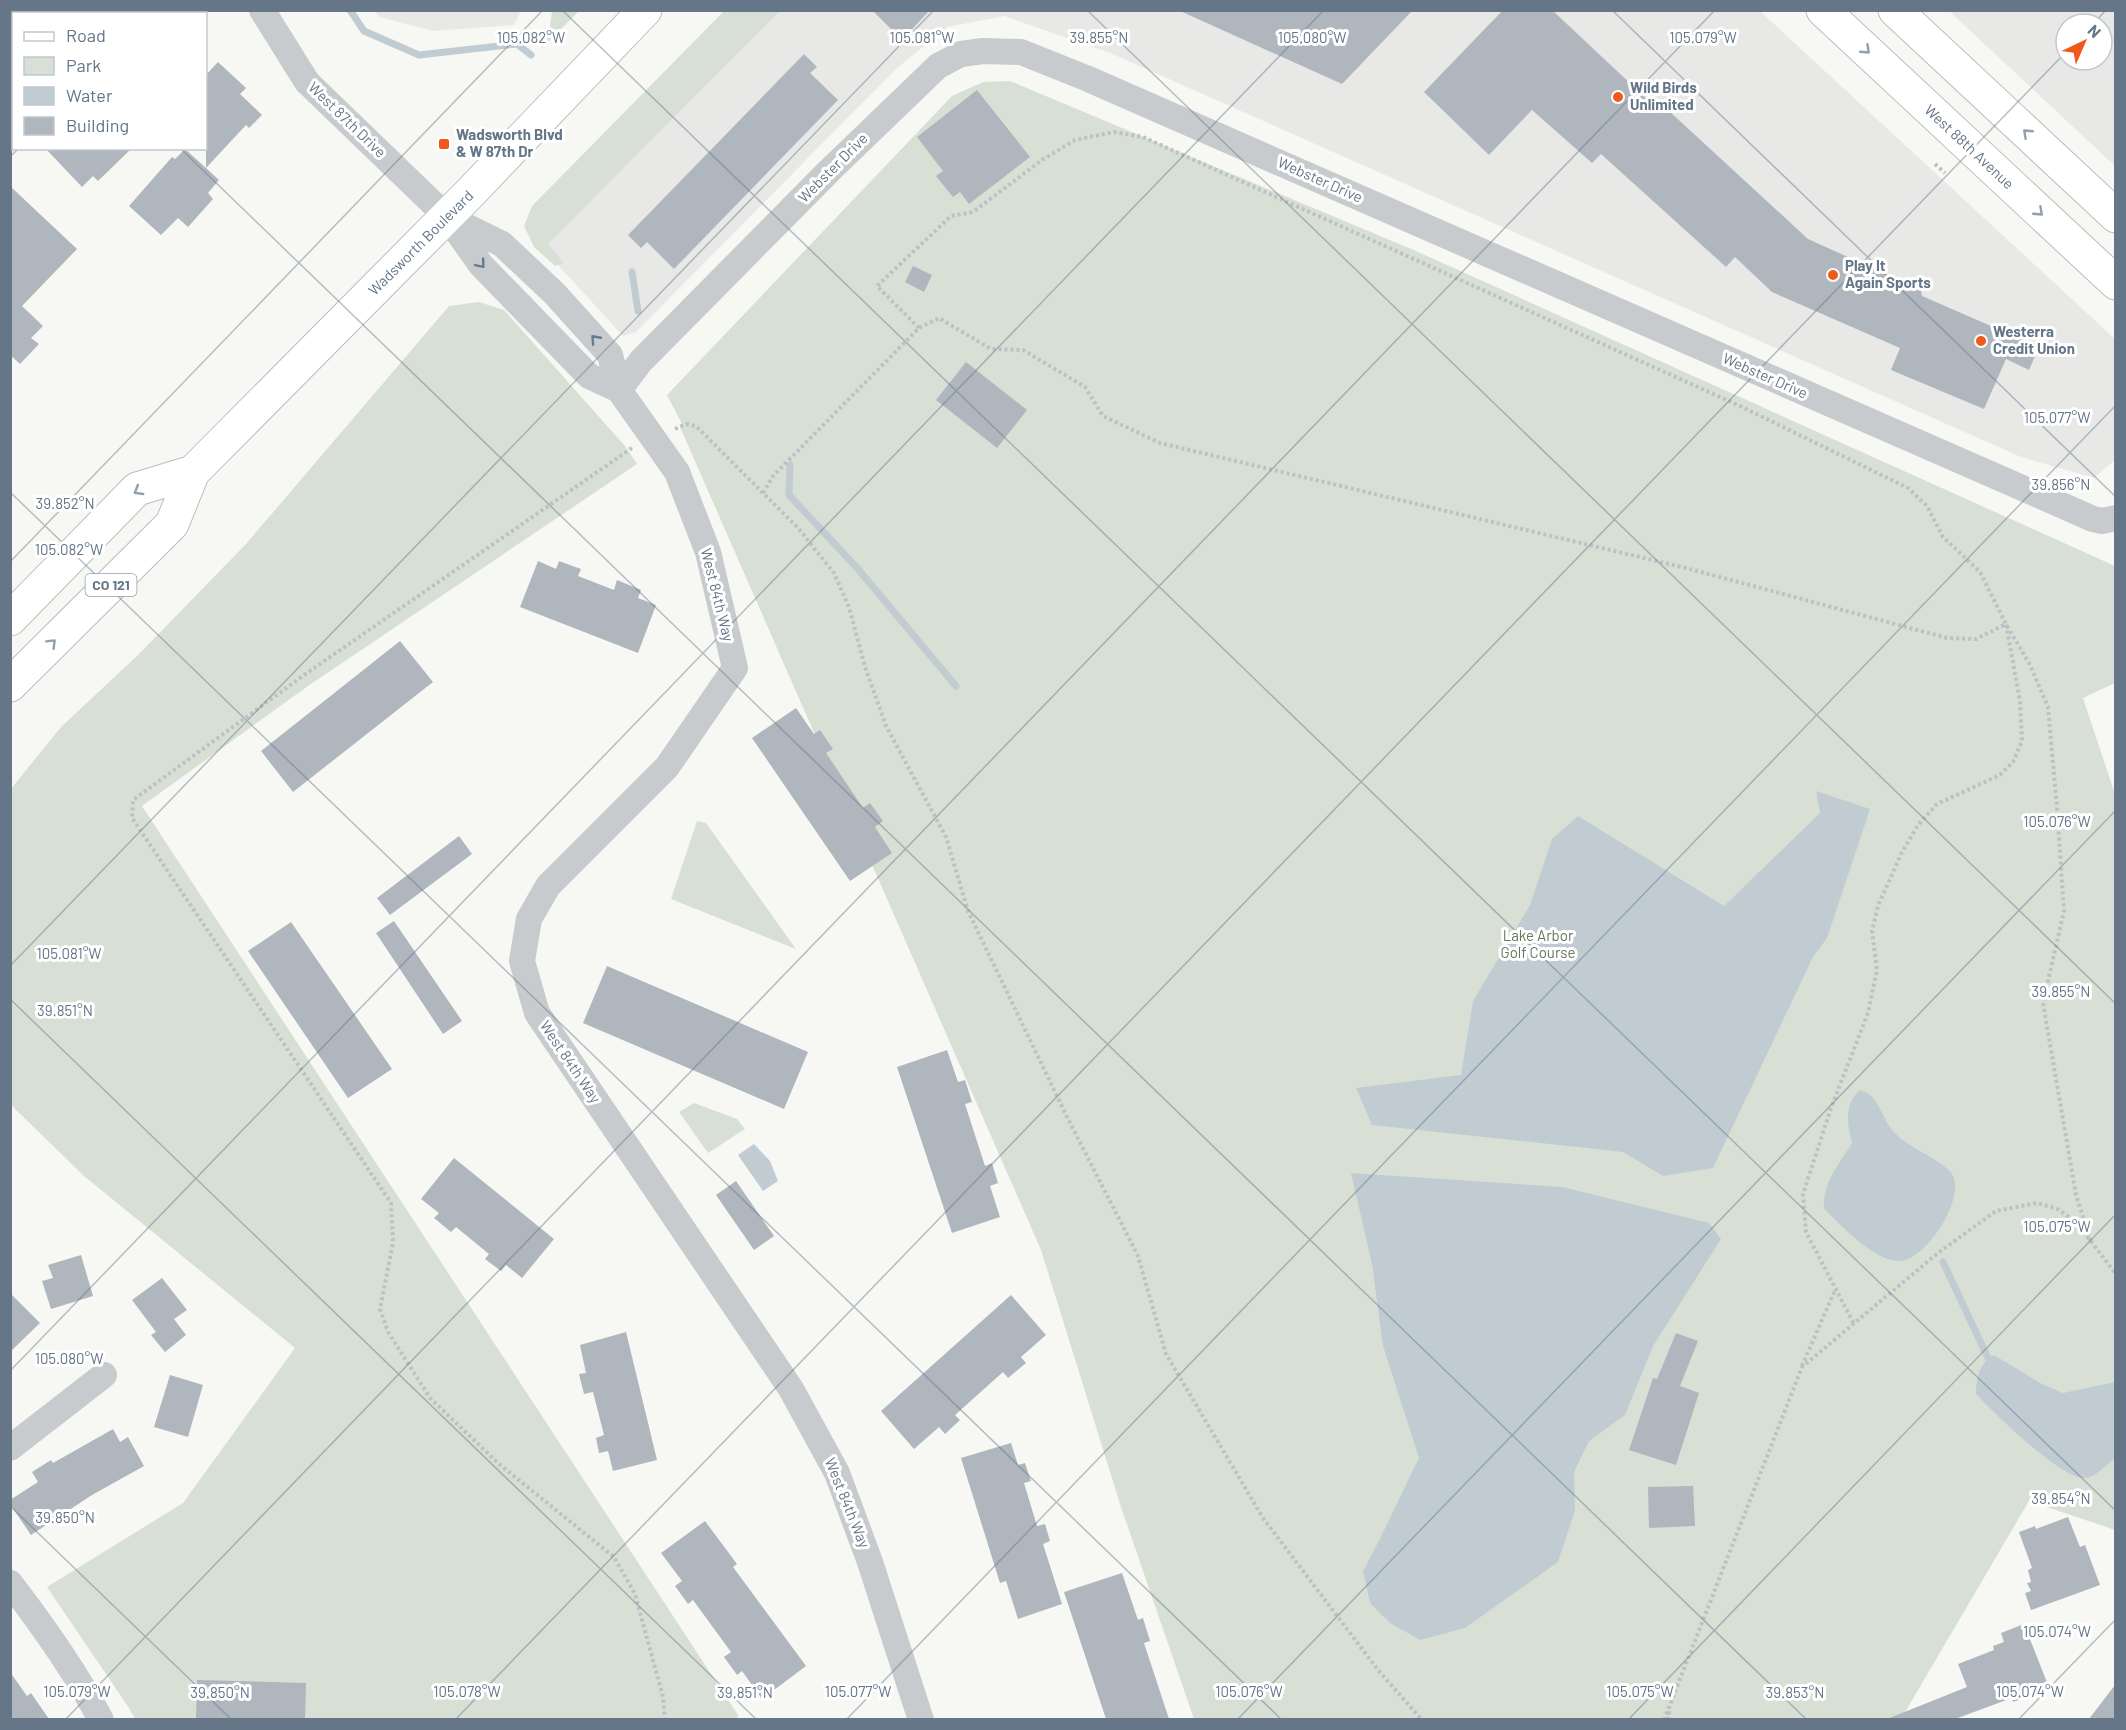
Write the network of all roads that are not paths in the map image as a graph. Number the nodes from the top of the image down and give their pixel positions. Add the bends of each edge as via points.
1 (262, 10) edge
2 (645, 10) edge
3 (1823, 10) edge
4 (1895, 10) edge
5 (2115, 216) edge
6 (447, 217) junction
7 (2115, 283) edge
8 (620, 390) junction
9 (193, 472) junction
10 (2115, 518) edge
11 (10, 619) edge
12 (10, 685) edge
13 (104, 1375) dead end
14 (10, 1448) edge
15 (10, 1584) edge
16 (101, 1719) edge
17 (921, 1719) edge

1 - 6 street, West 87th Drive via 307,82
2 - 6 main road, Wadsworth Boulevard / CO 121
3 -> 7 main road, West 88th Avenue
5 -> 4 main road
6 - 8 street, West 84th Way via 481,265 589,376
6 - 9 main road, Wadsworth Boulevard / CO 121
8 - 10 street, Webster Drive via 648,354 938,66 961,54 1021,52 2082,514 2102,521
8 - 17 street, West 84th Way via 677,472 708,552 735,668 667,767 548,886 529,920 522,961 537,1013 792,1389 837,1473
9 -> 11 main road, Wadsworth Boulevard / CO 121 via 137,489
12 -> 9 main road, Wadsworth Boulevard / CO 121 via 172,524
13 - 14 street
15 - 16 street via 52,1638

